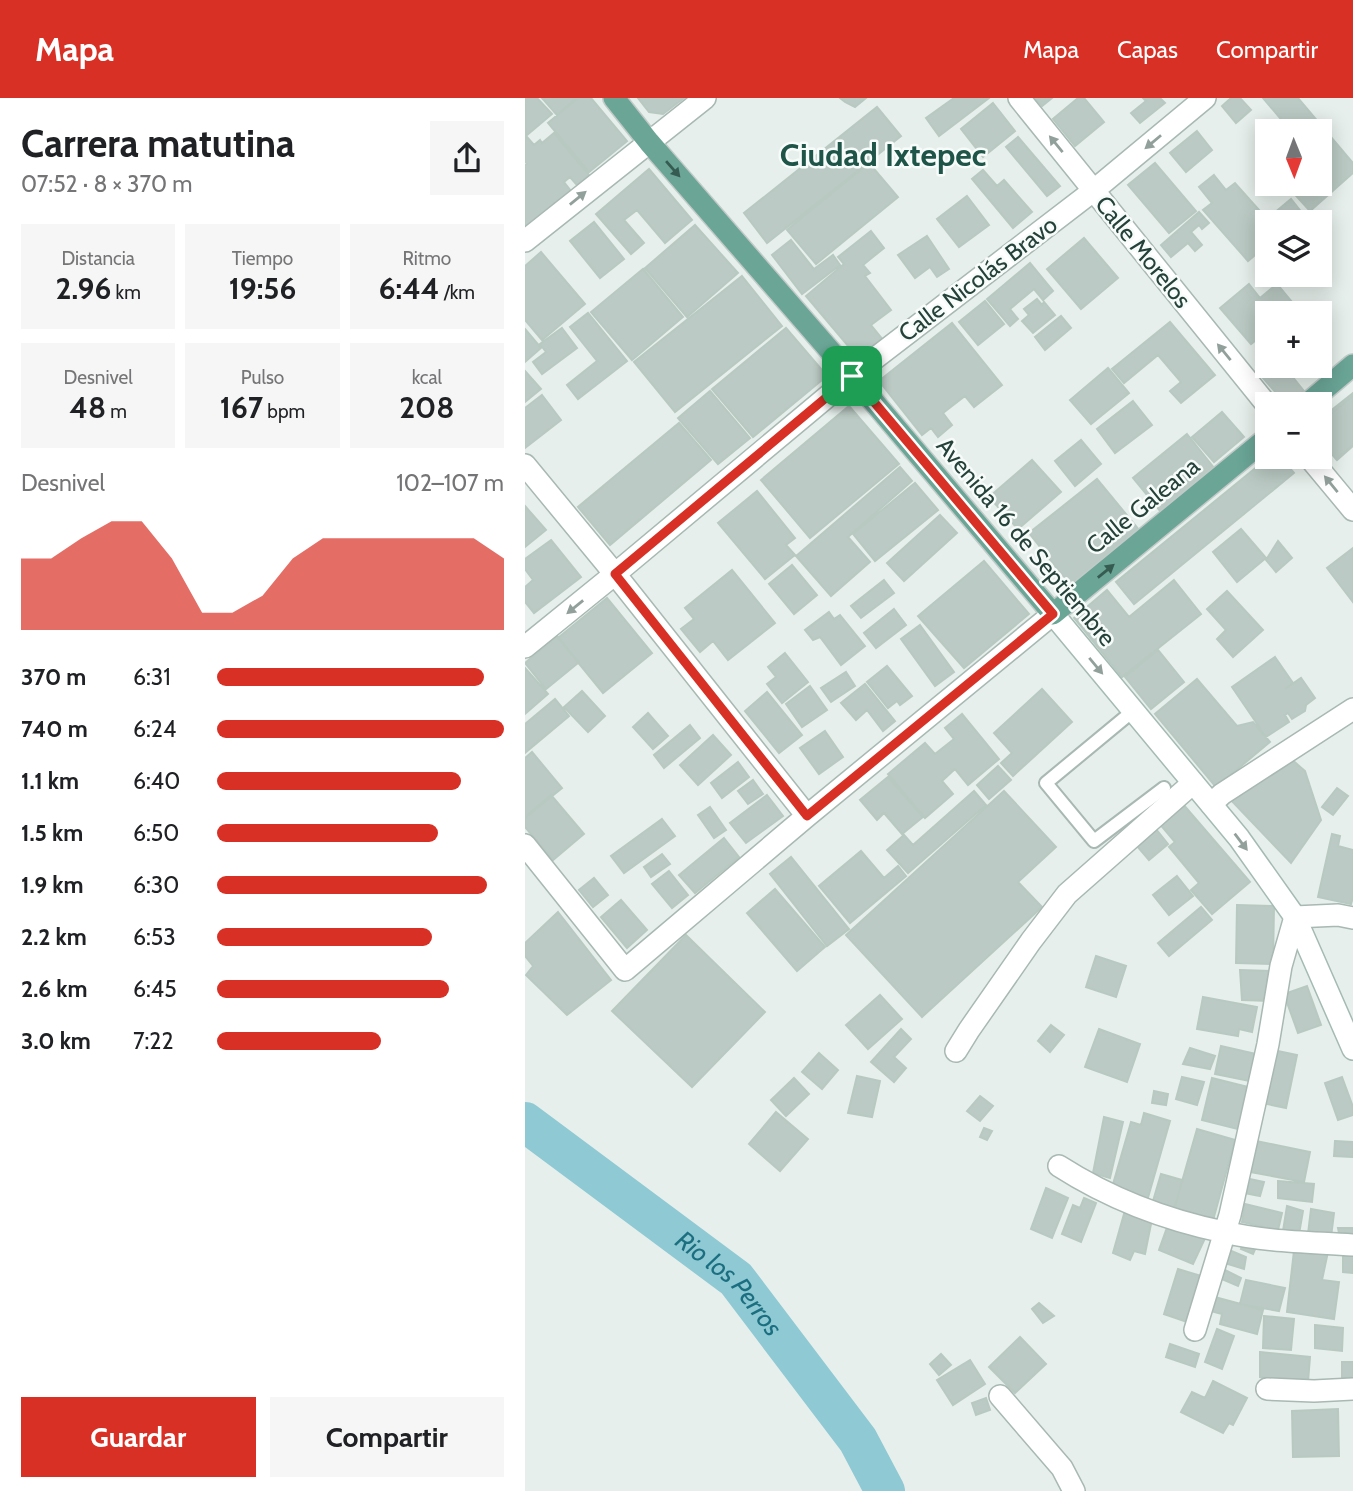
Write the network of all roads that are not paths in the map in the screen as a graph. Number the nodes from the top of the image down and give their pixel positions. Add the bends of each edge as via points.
1 (614, 98) edge
2 (705, 98) edge
3 (1019, 98) edge
4 (1205, 98) edge
5 (649, 142) junction
6 (1093, 191) junction
7 (525, 241) edge
8 (1353, 365) edge
9 (852, 376) junction
10 (1256, 392) edge
11 (1321, 392) edge
12 (1255, 448) edge
13 (525, 464) edge
14 (1319, 469) edge
15 (1353, 510) edge
16 (615, 574) junction
17 (1053, 614) junction
18 (525, 647) edge
19 (1353, 709) edge
20 (1133, 711) junction
21 (1193, 783) junction
22 (1164, 788) dead end
23 (1211, 804) junction
24 (807, 816) junction
25 (525, 845) edge
26 (1295, 917) junction
27 (1353, 918) edge
28 (1353, 1049) edge
29 (956, 1051) dead end
30 (1059, 1166) dead end
31 (1224, 1233) junction
32 (1353, 1245) edge
33 (1195, 1330) dead end
34 (1267, 1390) dead end
35 (1353, 1390) edge
36 (1000, 1396) dead end
37 (1074, 1491) edge

1 - 5 main road, Avenida 16 de Septiembre
2 - 5 street
6 -> 3 street, Calle Morelos
4 -> 6 street, Calle Nicolás Bravo
7 -> 5 street
5 -> 9 main road, Avenida 16 de Septiembre
6 - 9 street, Calle Nicolás Bravo
10 -> 6 street, Calle Morelos
8 - 11 main road
9 - 16 street, Calle Nicolás Bravo
9 - 17 main road, Avenida 16 de Septiembre
17 -> 12 main road, Calle Galeana
13 - 16 street
15 -> 14 street
16 -> 18 street, Calle Nicolás Bravo
16 - 24 street
17 -> 20 street, Avenida 16 de Septiembre
17 - 24 street
19 - 23 street
20 - 21 street, Avenida 16 de Septiembre
20 - 22 lane via 1046,783 1094,841
21 - 23 street, Avenida 16 de Septiembre
21 - 29 street via 1067,894
23 -> 26 street, Avenida 16 de Septiembre
24 - 25 street via 625,970
26 - 27 street
26 - 28 street, Avenida 16 de Septiembre
26 - 31 street
30 - 31 street via 1116,1198
31 - 32 street
31 - 33 street
34 - 35 street
36 - 37 street via 1062,1468

